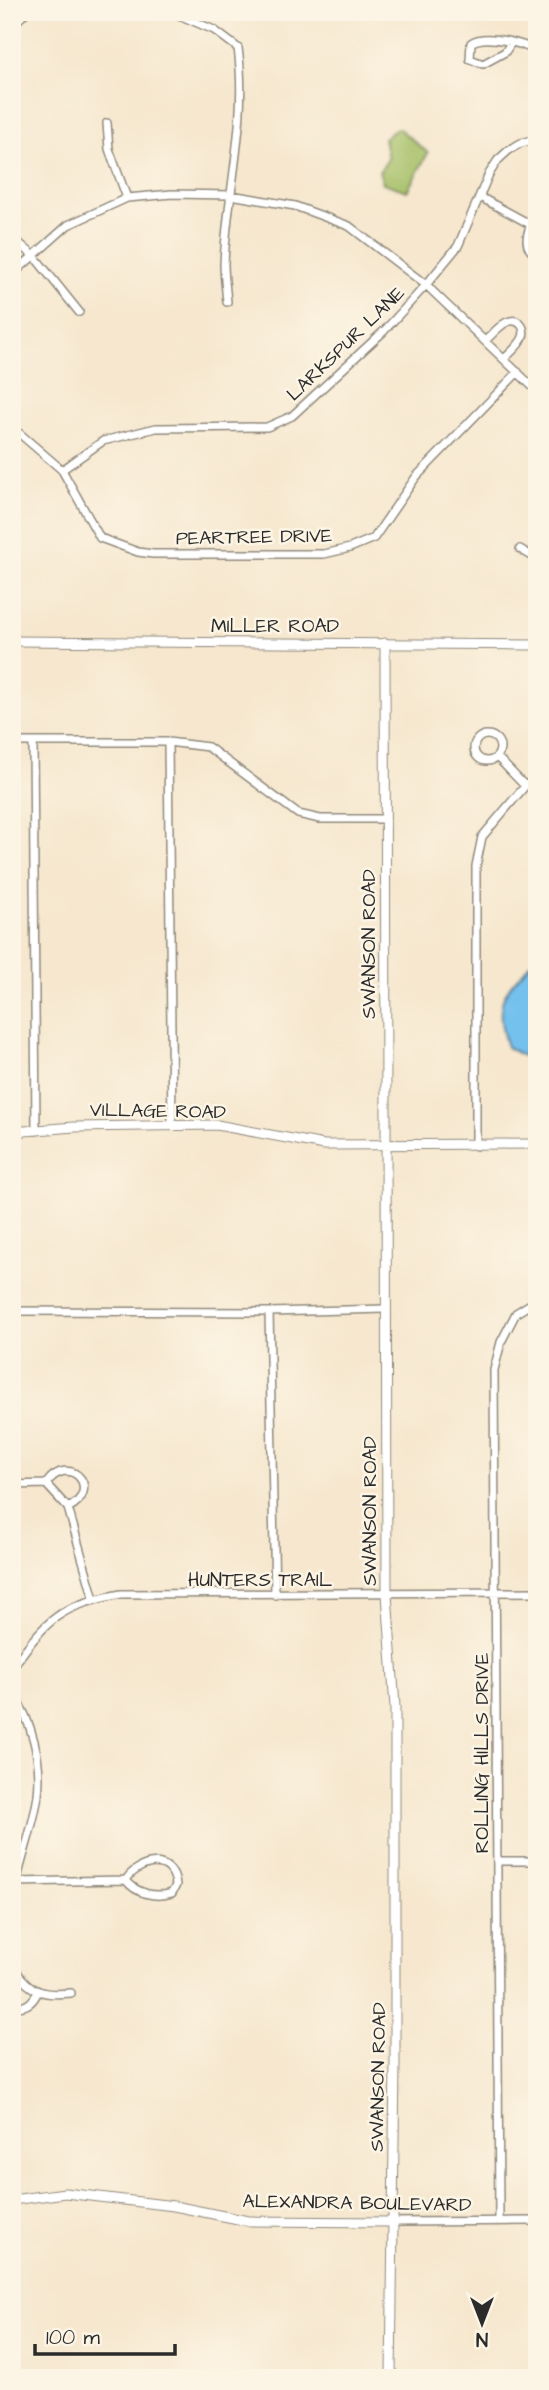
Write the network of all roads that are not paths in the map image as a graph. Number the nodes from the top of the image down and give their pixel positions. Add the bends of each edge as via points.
1 (26, 12) edge
2 (172, 12) edge
3 (12, 26) edge
4 (511, 43) junction
5 (537, 52) edge
6 (107, 122) dead end
7 (537, 138) edge
8 (231, 195) junction
9 (480, 197) junction
10 (127, 198) junction
11 (534, 226) edge
12 (12, 237) edge
13 (537, 255) edge
14 (34, 256) junction
15 (12, 275) edge
16 (426, 285) junction
17 (227, 302) dead end
18 (79, 312) dead end
19 (485, 341) junction
20 (504, 359) junction
21 (518, 372) junction
22 (537, 391) edge
23 (12, 427) edge
24 (62, 470) junction
25 (520, 549) dead end
26 (537, 559) edge
27 (12, 641) edge
28 (385, 643) junction
29 (537, 645) edge
30 (12, 742) edge
31 (33, 742) junction
32 (169, 742) junction
33 (497, 757) dead end
34 (537, 777) edge
35 (525, 786) junction
36 (385, 819) junction
37 (172, 1126) junction
38 (36, 1131) junction
39 (12, 1132) edge
40 (386, 1144) junction
41 (537, 1144) edge
42 (476, 1146) junction
43 (537, 1300) edge
44 (385, 1309) junction
45 (12, 1311) edge
46 (269, 1312) junction
47 (46, 1484) junction
48 (12, 1485) edge
49 (68, 1508) junction
50 (496, 1592) junction
51 (537, 1592) edge
52 (387, 1594) junction
53 (275, 1595) junction
54 (94, 1600) junction
55 (12, 1668) edge
56 (12, 1693) edge
57 (497, 1861) junction
58 (537, 1861) edge
59 (126, 1880) junction
60 (14, 1882) edge
61 (14, 1969) edge
62 (38, 1991) junction
63 (71, 1993) dead end
64 (12, 2007) edge
65 (12, 2200) edge
66 (499, 2221) junction
67 (537, 2221) edge
68 (393, 2222) junction
69 (391, 2378) edge

1 - 3 street
2 - 8 street via 214,30 238,48 242,73
4 - 4 street via 474,40 470,59 483,65
4 - 5 street
6 - 10 street via 108,149
7 - 9 street, LARKSPUR LANE via 521,143 498,160
8 - 10 street
8 - 16 street via 295,206 349,226
8 - 17 street via 224,266
9 - 11 street
9 - 16 street, LARKSPUR LANE via 458,246
10 - 14 street via 68,225
11 - 13 street via 527,243
12 - 14 street
14 - 15 street
14 - 18 street
16 - 19 street
16 - 24 street, LARKSPUR LANE via 384,331 292,416 267,427 156,428 103,441
19 - 20 street
19 - 20 street via 509,321 521,325 521,341
20 - 21 street
21 - 22 street
21 - 24 street, PEARTREE DRIVE via 416,477 373,538 324,554 138,552 100,538
23 - 24 street, PEARTREE DRIVE
25 - 26 street
27 - 28 street, MILLER ROAD
28 - 29 street, MILLER ROAD
28 - 36 street, SWANSON ROAD
30 - 31 street
31 - 32 street
31 - 38 street
32 - 36 street via 208,747 298,814 320,819
32 - 37 street
33 - 35 street
34 - 35 street
35 - 42 street via 482,837 476,866
36 - 40 street, SWANSON ROAD
37 - 38 street, VILLAGE ROAD
37 - 40 street, VILLAGE ROAD via 217,1125 324,1145
38 - 39 street, VILLAGE ROAD
40 - 42 street, VILLAGE ROAD
40 - 44 street, SWANSON ROAD
41 - 42 street, VILLAGE ROAD
43 - 50 street, ROLLING HILLS DRIVE via 516,1313 501,1342 494,1370
44 - 46 street
44 - 52 street, SWANSON ROAD
45 - 46 street
46 - 53 street
47 - 48 street
47 - 49 street
47 - 49 street via 64,1470 75,1473 84,1493
49 - 54 street
50 - 51 street, HUNTERS TRAIL
50 - 52 street, HUNTERS TRAIL
50 - 57 street, ROLLING HILLS DRIVE
52 - 53 street, HUNTERS TRAIL
52 - 68 street, SWANSON ROAD via 395,1707
53 - 54 street, HUNTERS TRAIL via 121,1594
54 - 55 street, HUNTERS TRAIL via 72,1606 52,1619
56 - 60 street via 31,1731 38,1764 33,1821
57 - 58 street
57 - 66 street, ROLLING HILLS DRIVE
59 - 59 street via 132,1888 160,1897 172,1893 176,1885 165,1864 153,1863 130,1873
59 - 60 street
60 - 61 street
61 - 62 street
62 - 63 street
62 - 64 street via 28,2005
65 - 68 street, ALEXANDRA BOULEVARD via 65,2193 174,2206 248,2221
66 - 67 street, ALEXANDRA BOULEVARD
66 - 68 street, ALEXANDRA BOULEVARD
68 - 69 street, SWANSON ROAD

